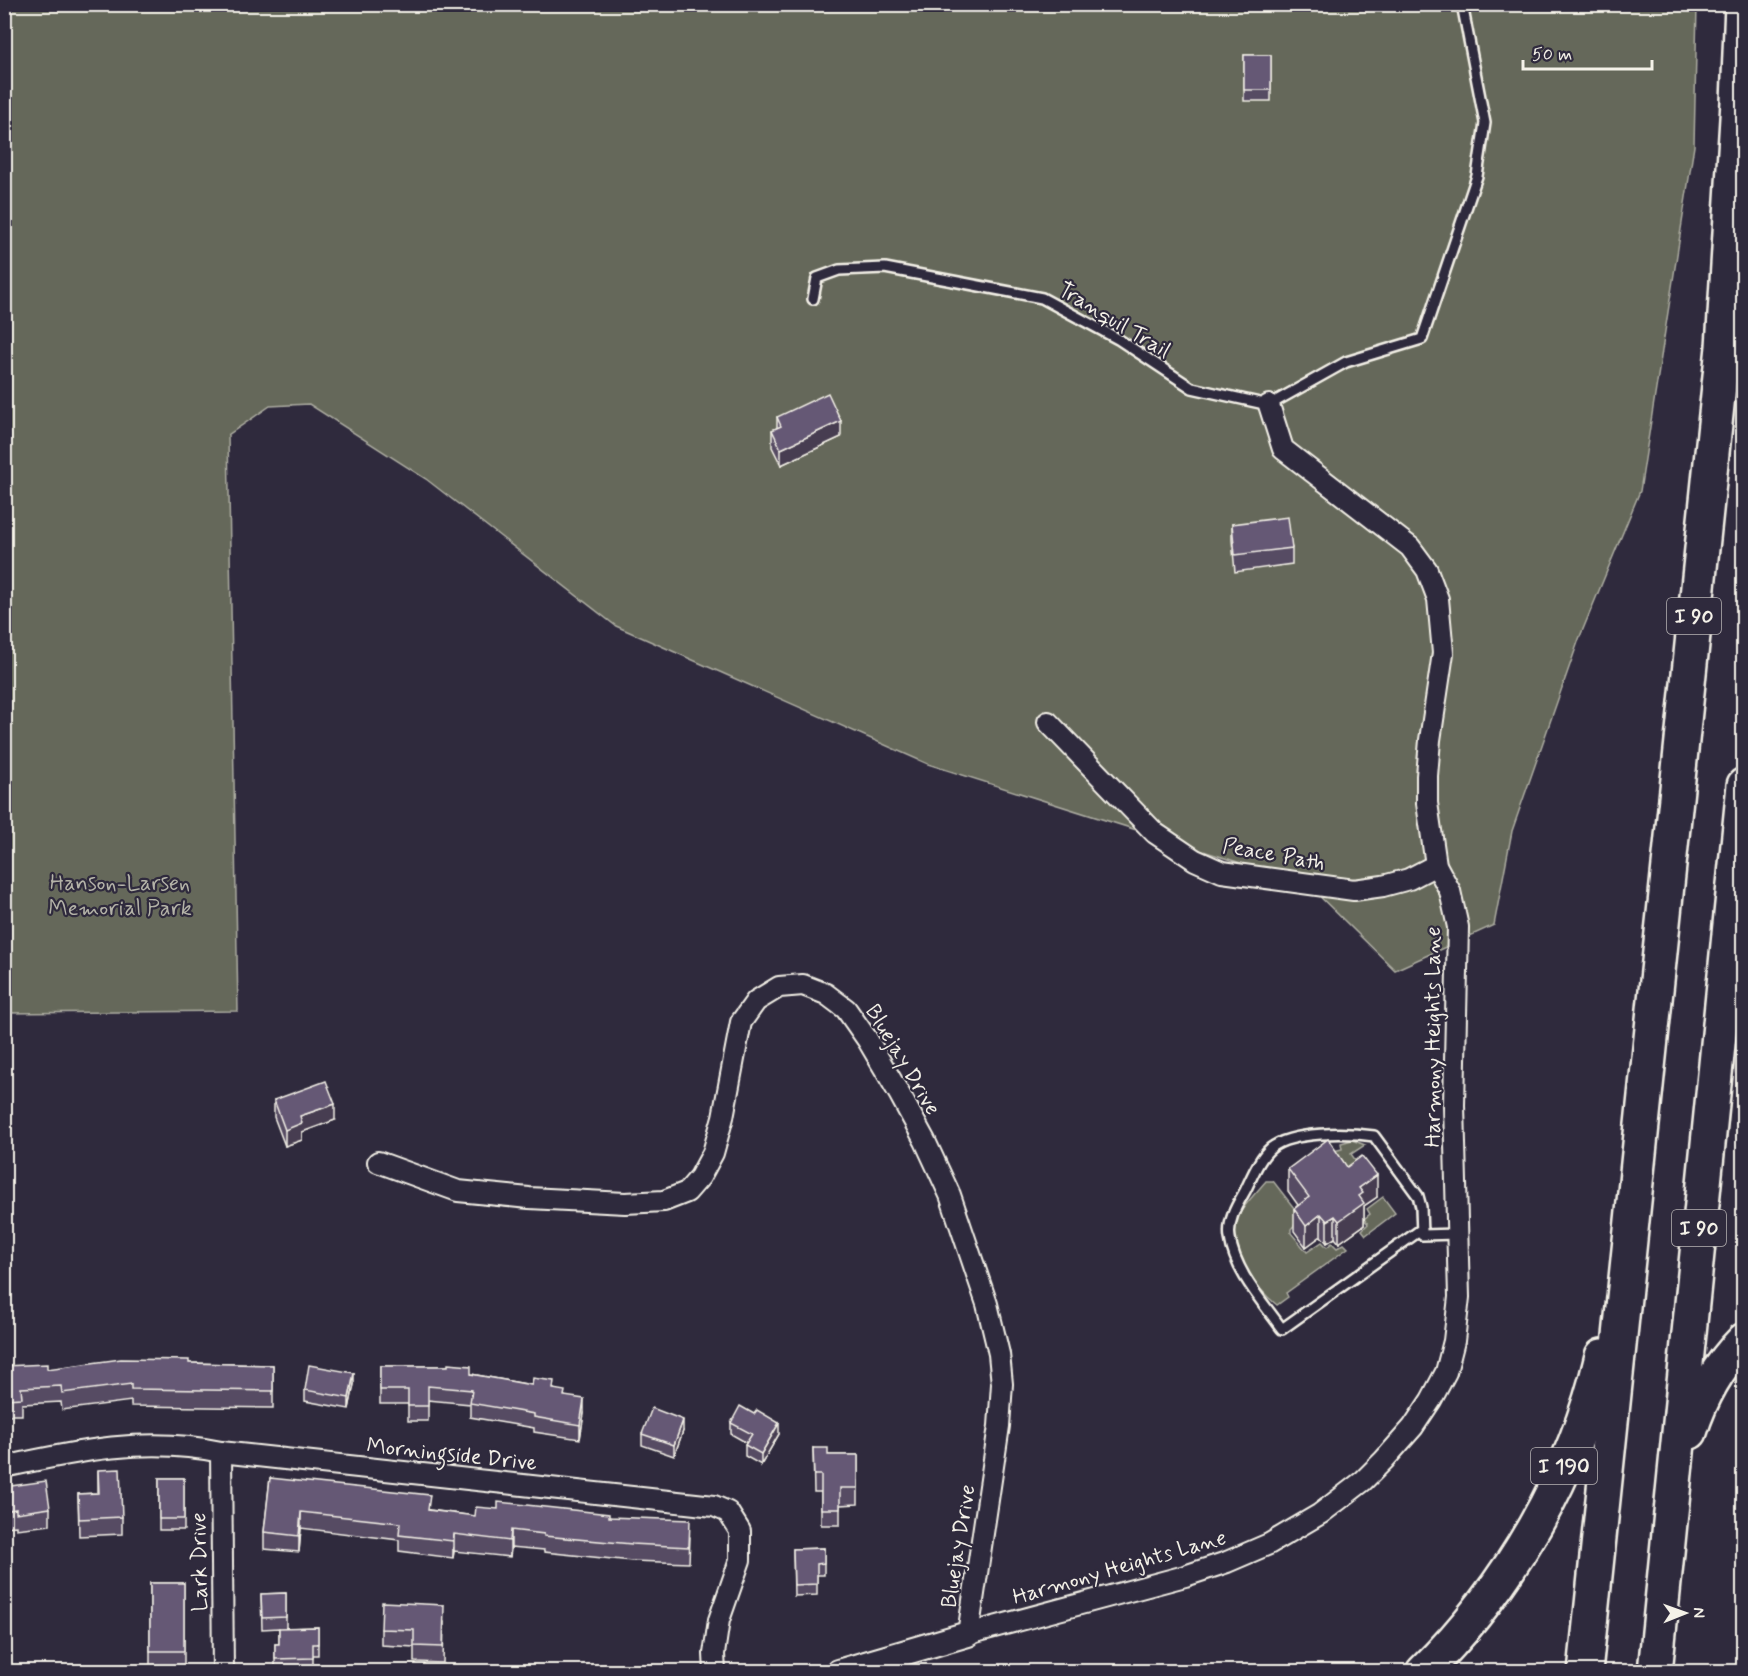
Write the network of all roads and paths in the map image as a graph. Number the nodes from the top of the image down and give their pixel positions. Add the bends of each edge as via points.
1 (1462, 4) edge
2 (1742, 4) edge
3 (813, 299) dead end
4 (1269, 405) junction
5 (1048, 722) dead end
6 (1743, 785) edge
7 (1436, 865) junction
8 (378, 1162) dead end
9 (1631, 1226) junction
10 (1422, 1229) junction
11 (1458, 1234) junction
12 (1743, 1340) edge
13 (221, 1452) junction
14 (4, 1467) edge
15 (968, 1634) junction
16 (223, 1671) edge
17 (715, 1671) edge
18 (838, 1671) edge
19 (1423, 1671) edge
20 (1585, 1671) edge
21 (1655, 1671) edge

1 - 4 lane via 1485,123 1477,176 1422,339 1346,362
2 - 9 highway, I 90 via 1722,347
3 - 4 lane, Tranquil Trail via 817,278 839,270 885,268 1042,298 1118,339 1192,388
4 - 7 street, Harmony Heights Lane via 1282,449 1410,547 1427,570 1438,599 1443,653 1427,776
5 - 7 street, Peace Path via 1155,833 1195,860 1222,872 1354,890 1409,879
6 - 21 highway, I 90
7 - 11 street, Harmony Heights Lane via 1450,891 1458,927 1454,1105
8 - 15 street, Bluejay Drive via 458,1191 625,1203 664,1201 687,1192 713,1153 741,1022 756,1001 779,987 803,985 826,994 846,1009 900,1095 950,1195 987,1304 999,1354 999,1426
9 - 19 highway, I 190 via 1624,1236 1599,1370 1565,1464 1499,1582
9 - 20 highway, I 90
10 - 10 lane via 1418,1196 1374,1136 1361,1134 1299,1136 1270,1149 1258,1165 1229,1226 1233,1251 1241,1268 1282,1329
10 - 11 lane via 1422,1235
11 - 15 street, Harmony Heights Lane via 1459,1297 1446,1372 1413,1427 1363,1481 1320,1514 1269,1544 1227,1562
12 - 21 highway via 1705,1392 1689,1434
13 - 14 street, Morningside Drive via 193,1446 147,1445 80,1450
13 - 16 street, Lark Drive
13 - 17 street, Morningside Drive via 689,1503 728,1512 740,1531 740,1560 719,1620
15 - 18 street

